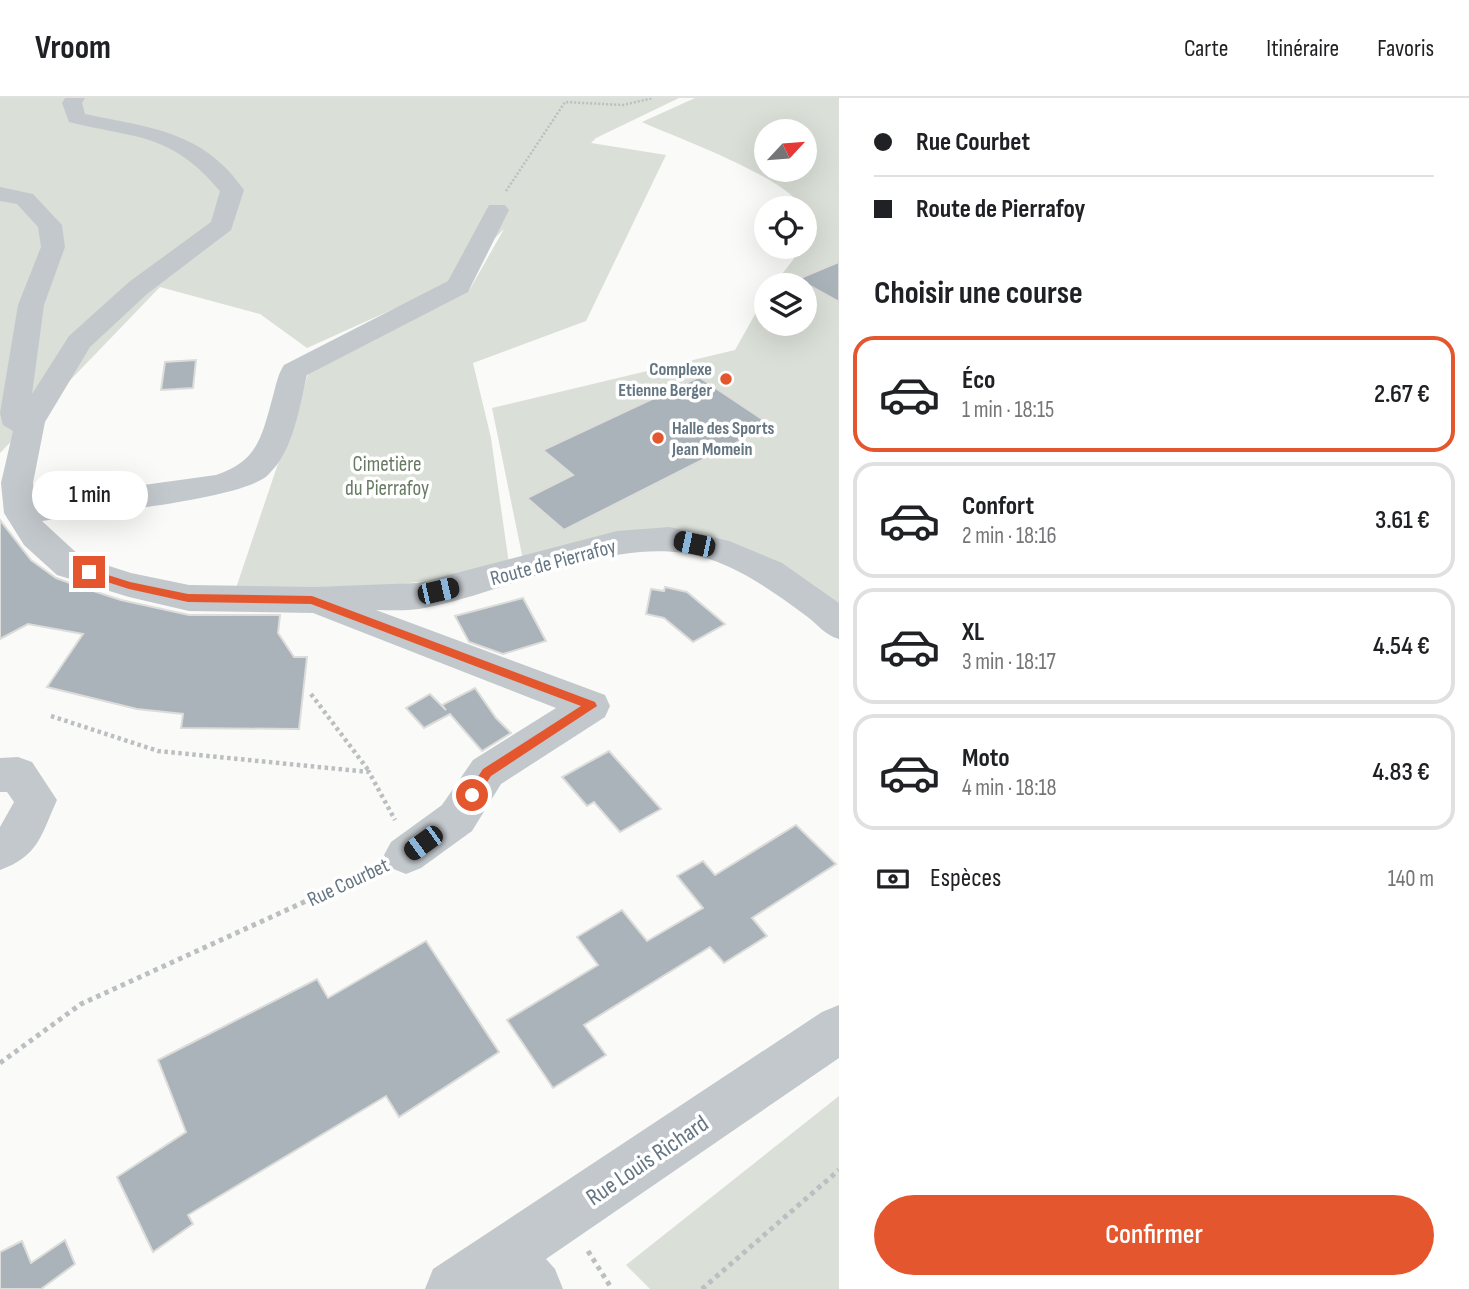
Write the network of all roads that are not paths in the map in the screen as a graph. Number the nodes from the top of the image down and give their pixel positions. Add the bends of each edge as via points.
1 (75, 98) edge
2 (0, 194) edge
3 (497, 210) road end
4 (29, 427) junction
5 (20, 513) junction
6 (312, 600) junction
7 (839, 626) edge
8 (0, 775) edge
9 (0, 850) edge
10 (405, 855) road end
11 (839, 1029) edge
12 (520, 1272) edge
13 (453, 1289) edge

1 - 4 street via 76,118 184,145 232,190 222,225 138,288 79,342
2 - 4 street via 25,200 50,225 53,247 31,305 14,419
3 - 5 street via 459,286 295,372 267,457 255,470 217,485
4 - 5 street via 17,483
5 - 6 street, Route de Pierrafoy via 36,537 69,566 129,585 188,598
6 - 7 street, Route de Pierrafoy via 418,596 617,543 670,539 717,549 770,572
6 - 10 street, Rue Courbet via 591,706 487,772 457,818
8 - 9 street via 18,774 36,800 19,837
11 - 12 street, Rue Louis Richard
12 - 13 street, Rue Louis Richard

